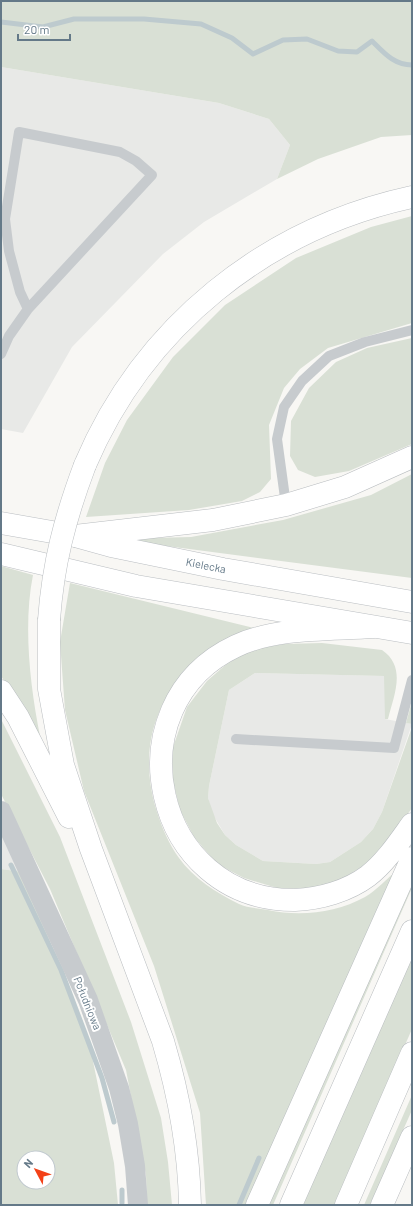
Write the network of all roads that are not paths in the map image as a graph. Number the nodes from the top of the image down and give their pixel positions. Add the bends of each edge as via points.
1 (412, 197) edge
2 (28, 309) junction
3 (412, 330) edge
4 (1, 354) edge
5 (412, 457) edge
6 (286, 505) junction
7 (1, 523) edge
8 (75, 536) junction
9 (1, 554) edge
10 (412, 602) edge
11 (373, 627) junction
12 (412, 633) edge
13 (412, 680) edge
14 (1, 691) edge
15 (236, 739) dead end
16 (1, 811) edge
17 (412, 824) edge
18 (412, 858) edge
19 (104, 884) junction
20 (412, 931) edge
21 (412, 1053) edge
22 (412, 1138) edge
23 (138, 1205) edge
24 (190, 1205) edge
25 (257, 1205) edge
26 (291, 1205) edge
27 (346, 1205) edge
28 (382, 1205) edge

1 - 19 main road, bridge via 374,206 301,235 245,268 212,293 178,325 132,380 102,429 85,465 65,522 54,573 49,620 49,689 57,736 70,787
2 - 2 lane via 20,292 9,251 5,219 19,132 120,152 136,161 152,175
2 - 4 lane via 8,336
3 - 6 lane via 365,342 329,356 302,381 284,407 277,439
5 - 6 main road via 345,487
6 - 8 main road via 213,520
7 - 8 main road, Kielecka
8 - 10 main road, Kielecka via 223,569
9 - 11 main road via 136,586
11 - 12 main road
11 - 17 main road via 304,631 261,638 236,646 209,662 180,696 167,726 162,755 162,787 172,821 198,859 234,886 254,895 269,898 302,900 338,892 354,884 368,876 383,861
13 - 15 lane via 394,748
14 - 19 main road via 18,717
16 - 23 street, Południowa via 88,1000 120,1088 135,1166
18 - 25 main road
19 - 24 main road via 172,1069 187,1150
20 - 26 main road
21 - 27 main road
22 - 28 main road

